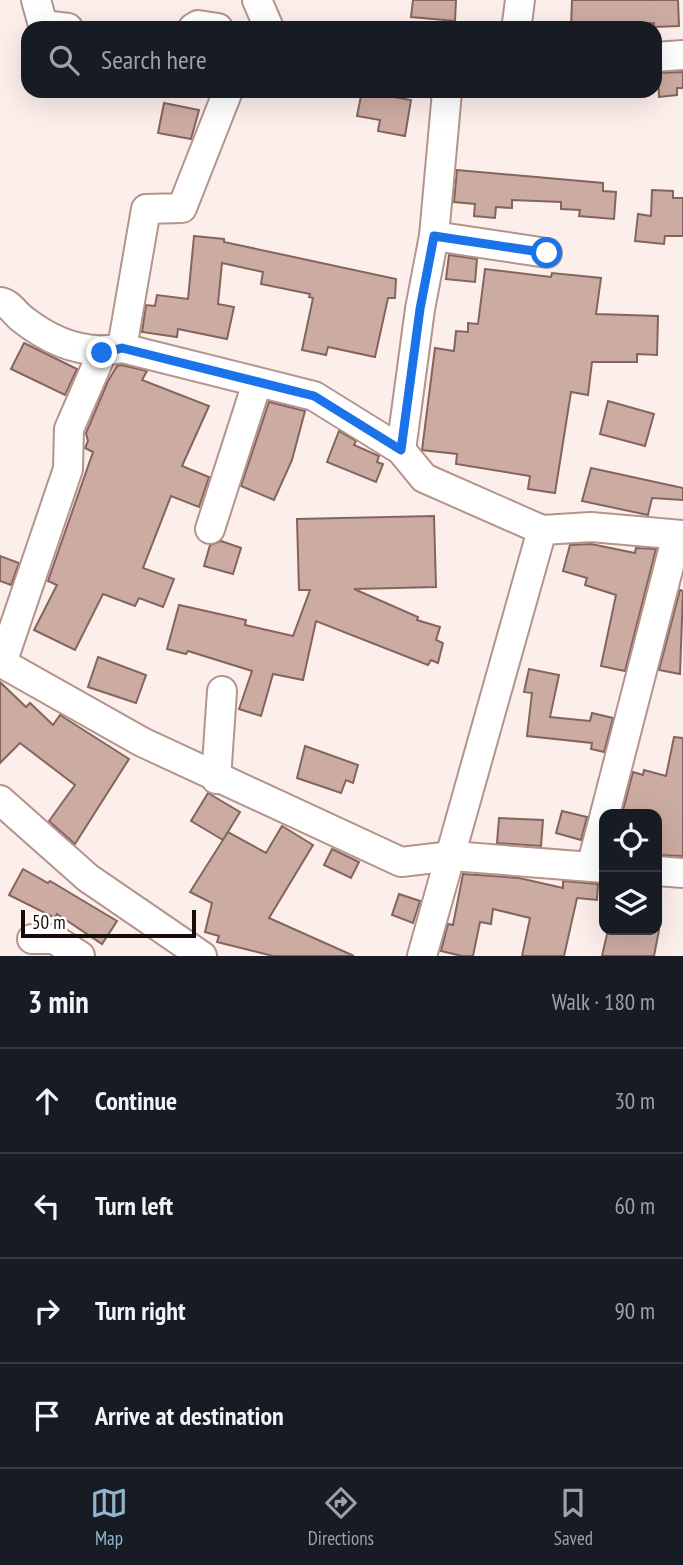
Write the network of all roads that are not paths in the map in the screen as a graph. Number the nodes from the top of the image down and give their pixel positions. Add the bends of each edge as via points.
1 (36, 0) edge
2 (42, 21) edge
3 (683, 55) edge
4 (662, 56) edge
5 (225, 98) edge
6 (446, 98) edge
7 (434, 236) junction
8 (547, 253) dead end
9 (0, 302) edge
10 (112, 350) junction
11 (257, 383) junction
12 (401, 450) junction
13 (210, 529) dead end
14 (542, 530) junction
15 (680, 535) edge
16 (1, 663) edge
17 (222, 691) dead end
18 (216, 779) junction
19 (0, 800) edge
20 (607, 809) edge
21 (452, 856) junction
22 (598, 867) edge
23 (662, 871) edge
24 (683, 873) edge
25 (32, 939) dead end
26 (80, 956) edge
27 (202, 956) edge
28 (422, 956) edge

1 - 2 street
3 - 4 street
5 - 10 street via 182,208 146,209
6 - 7 street
7 - 8 street
7 - 12 street
9 - 10 street via 76,350
10 - 11 street
10 - 16 street via 69,429 68,469
11 - 12 street via 314,396
11 - 13 street
12 - 14 street via 424,478
14 - 15 street via 592,527
14 - 21 street
15 - 20 street
16 - 18 street
17 - 18 street
18 - 21 street via 401,862
19 - 27 street via 88,878
21 - 22 street
21 - 28 street
23 - 24 street
25 - 26 street via 54,939

